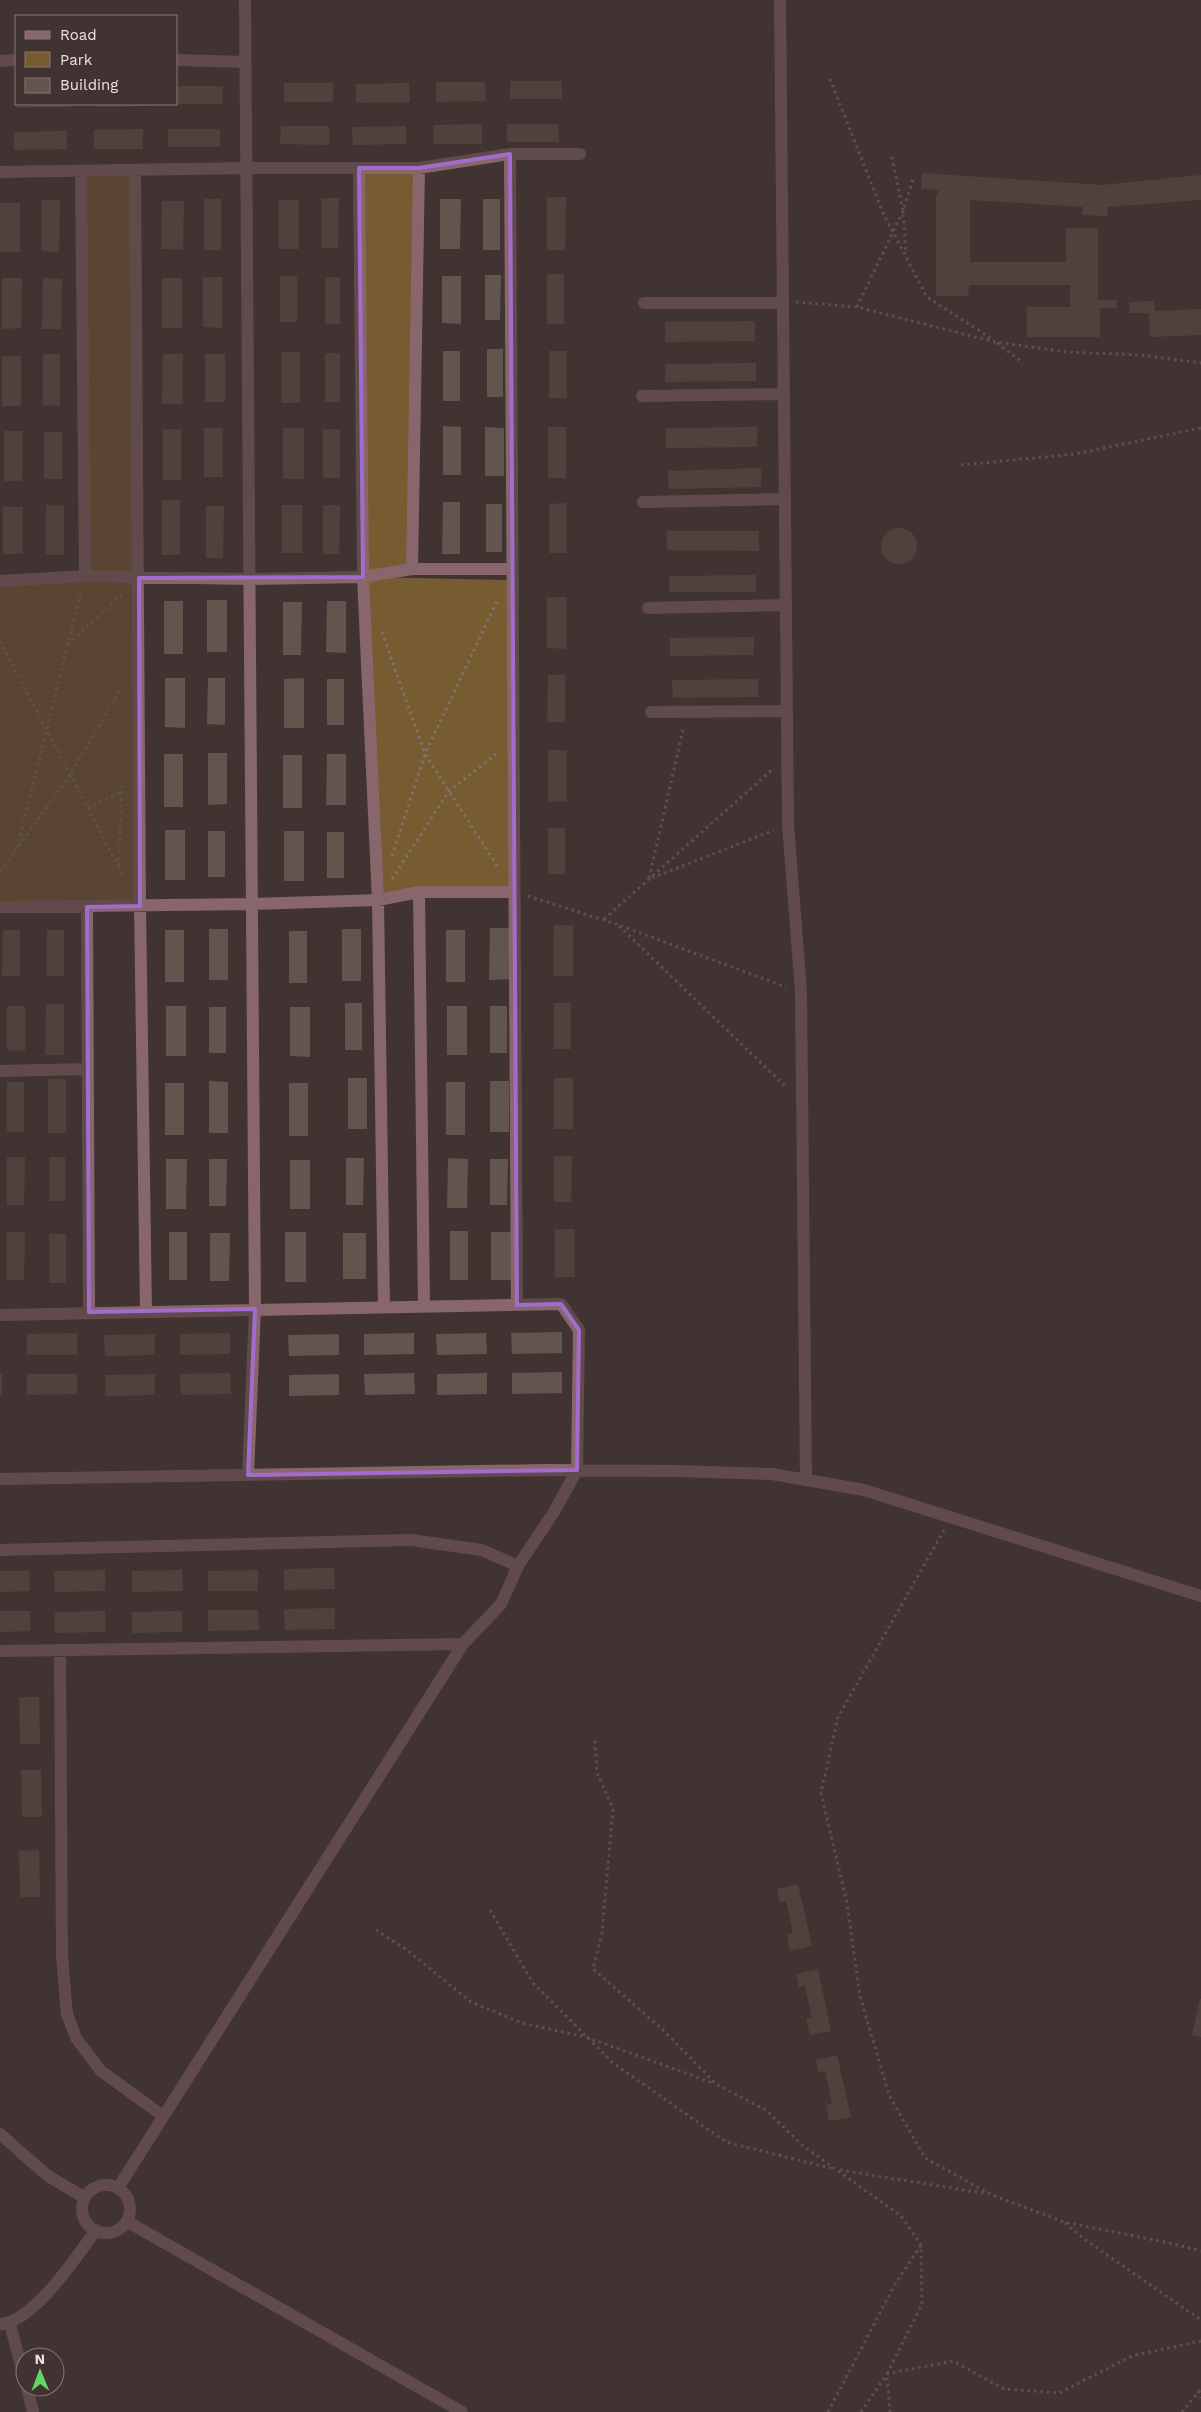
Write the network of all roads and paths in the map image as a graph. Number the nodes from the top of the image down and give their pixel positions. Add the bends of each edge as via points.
1 (245, 0) edge
2 (780, 0) edge
3 (15, 60) edge
4 (178, 60) edge
5 (0, 61) edge
6 (245, 62) junction
7 (830, 79) dead end
8 (510, 154) junction
9 (580, 154) dead end
10 (892, 157) dead end
11 (246, 168) junction
12 (359, 168) junction
13 (419, 168) junction
14 (135, 170) junction
15 (0, 172) edge
16 (81, 172) junction
17 (913, 179) dead end
18 (903, 210) junction
19 (893, 232) junction
20 (906, 256) junction
21 (783, 303) junction
22 (644, 304) dead end
23 (857, 307) junction
24 (995, 342) junction
25 (1023, 363) dead end
26 (1201, 363) edge
27 (784, 394) junction
28 (642, 396) dead end
29 (1201, 428) edge
30 (961, 465) dead end
31 (785, 499) junction
32 (643, 502) dead end
33 (512, 569) junction
34 (412, 570) junction
35 (85, 576) junction
36 (363, 577) junction
37 (139, 578) junction
38 (249, 579) junction
39 (0, 581) edge
40 (499, 597) dead end
41 (786, 605) junction
42 (648, 608) dead end
43 (379, 624) dead end
44 (0, 641) edge
45 (68, 646) junction
46 (139, 659) junction
47 (687, 711) junction
48 (786, 711) junction
49 (651, 712) dead end
50 (47, 729) junction
51 (513, 740) junction
52 (425, 754) junction
53 (787, 757) junction
54 (70, 775) junction
55 (140, 783) junction
56 (449, 791) junction
57 (88, 808) junction
58 (788, 824) junction
59 (17, 848) junction
60 (390, 864) dead end
61 (499, 869) dead end
62 (0, 872) edge
63 (649, 879) junction
64 (127, 882) dead end
65 (419, 892) junction
66 (514, 892) junction
67 (378, 900) junction
68 (252, 904) junction
69 (140, 906) junction
70 (0, 907) edge
71 (86, 907) junction
72 (603, 920) junction
73 (616, 924) junction
74 (800, 992) junction
75 (88, 1069) junction
76 (0, 1071) edge
77 (802, 1103) junction
78 (517, 1305) junction
79 (384, 1306) junction
80 (424, 1307) junction
81 (255, 1309) junction
82 (146, 1311) junction
83 (89, 1312) junction
84 (0, 1315) edge
85 (577, 1470) junction
86 (248, 1475) junction
87 (0, 1479) edge
88 (806, 1479) junction
89 (951, 1517) junction
90 (0, 1550) edge
91 (518, 1566) junction
92 (1201, 1596) edge
93 (463, 1644) junction
94 (0, 1651) edge
95 (60, 1651) junction
96 (595, 1741) dead end
97 (490, 1910) dead end
98 (376, 1930) dead end
99 (586, 2037) junction
100 (716, 2084) junction
101 (163, 2116) junction
102 (0, 2134) edge
103 (837, 2170) junction
104 (118, 2188) junction
105 (992, 2195) junction
106 (85, 2198) junction
107 (128, 2222) junction
108 (1064, 2222) junction
109 (96, 2230) junction
110 (921, 2245) junction
111 (1201, 2251) edge
112 (1201, 2320) edge
113 (5, 2324) edge
114 (1201, 2340) edge
115 (15, 2352) edge
116 (887, 2374) junction
117 (1199, 2390) edge
118 (30, 2397) edge
119 (1201, 2398) edge
120 (34, 2412) edge
121 (462, 2412) edge
122 (828, 2412) edge
123 (861, 2412) edge
124 (890, 2412) edge
125 (1182, 2412) edge

1 - 6 street
2 - 21 street
3 - 5 street
4 - 6 street
6 - 11 street
7 - 19 path
8 - 9 street
8 - 13 street
8 - 33 street
10 - 18 path
11 - 12 street
11 - 14 street
11 - 38 street
12 - 13 street
12 - 36 street
13 - 34 street
14 - 16 street
14 - 37 street
15 - 16 street
16 - 35 street
17 - 18 path
18 - 19 path
18 - 20 path
19 - 20 path
19 - 23 path
20 - 24 path via 927,297
21 - 22 street
21 - 23 path via 805,301
21 - 27 street
23 - 24 path
24 - 25 path
24 - 26 path via 1067,352 1140,355
27 - 28 street
27 - 31 street
29 - 30 path via 1075,454
31 - 32 street
31 - 41 street
33 - 34 street
33 - 51 street
34 - 36 street
35 - 37 street
35 - 39 street
35 - 45 path
36 - 38 street
36 - 67 street
37 - 38 street
37 - 45 path
37 - 46 street
38 - 68 street
40 - 52 path
41 - 42 street
41 - 48 street
43 - 52 path
44 - 50 path
45 - 50 path
46 - 54 path
46 - 55 street
47 - 48 street
47 - 49 street
47 - 63 path
48 - 53 street
50 - 54 path
50 - 59 path
51 - 56 path
51 - 66 street
52 - 56 path
52 - 60 path
53 - 58 street
53 - 63 path
54 - 57 path
54 - 59 path
55 - 57 path
55 - 69 street
56 - 61 path
56 - 67 path
57 - 64 path
58 - 63 path
58 - 74 street
59 - 62 path
63 - 72 path
65 - 66 street
65 - 67 street
65 - 80 street
66 - 72 path
66 - 78 street
67 - 68 street
67 - 79 street
68 - 69 street
68 - 81 street
69 - 71 street
69 - 82 street
70 - 71 street
71 - 75 street
72 - 73 path
73 - 74 path
73 - 77 path
74 - 77 street
75 - 76 street
75 - 83 street
77 - 88 street
78 - 80 street
78 - 85 street via 561,1304 579,1330
79 - 80 street
79 - 81 street
81 - 82 street
81 - 86 street
82 - 83 street
83 - 84 street
85 - 86 street
85 - 88 street via 762,1474
85 - 91 street
86 - 87 street
88 - 89 street via 864,1490
89 - 92 street
89 - 105 path via 838,1717 821,1793 847,1903 860,1996 889,2095 924,2158
90 - 91 street via 411,1540 482,1550
91 - 93 street via 501,1604
93 - 95 street
93 - 101 street
94 - 95 street
95 - 101 street via 62,1957 67,2014 76,2038 102,2071
96 - 100 path via 597,1773 613,1809 602,1933 592,1969 662,2029
97 - 99 path via 533,1983
98 - 99 path via 407,1950 471,2002 522,2023
99 - 100 path
99 - 103 path via 613,2063 726,2142
100 - 103 path via 767,2111 802,2145
101 - 104 street
102 - 106 street via 48,2176
103 - 105 path
103 - 110 path via 901,2216
104 - 106 street via 112,2185 95,2187
104 - 107 street via 130,2200
105 - 108 path
106 - 109 street via 82,2216 90,2228
107 - 109 street via 114,2232
107 - 121 street
108 - 111 path
108 - 112 path
109 - 113 street via 37,2304
110 - 116 path via 922,2304
110 - 122 path via 894,2286
113 - 115 street
114 - 116 path via 1132,2356 1059,2393 1004,2389 953,2361
116 - 123 path
116 - 124 path
117 - 119 path
117 - 125 path
118 - 120 street

